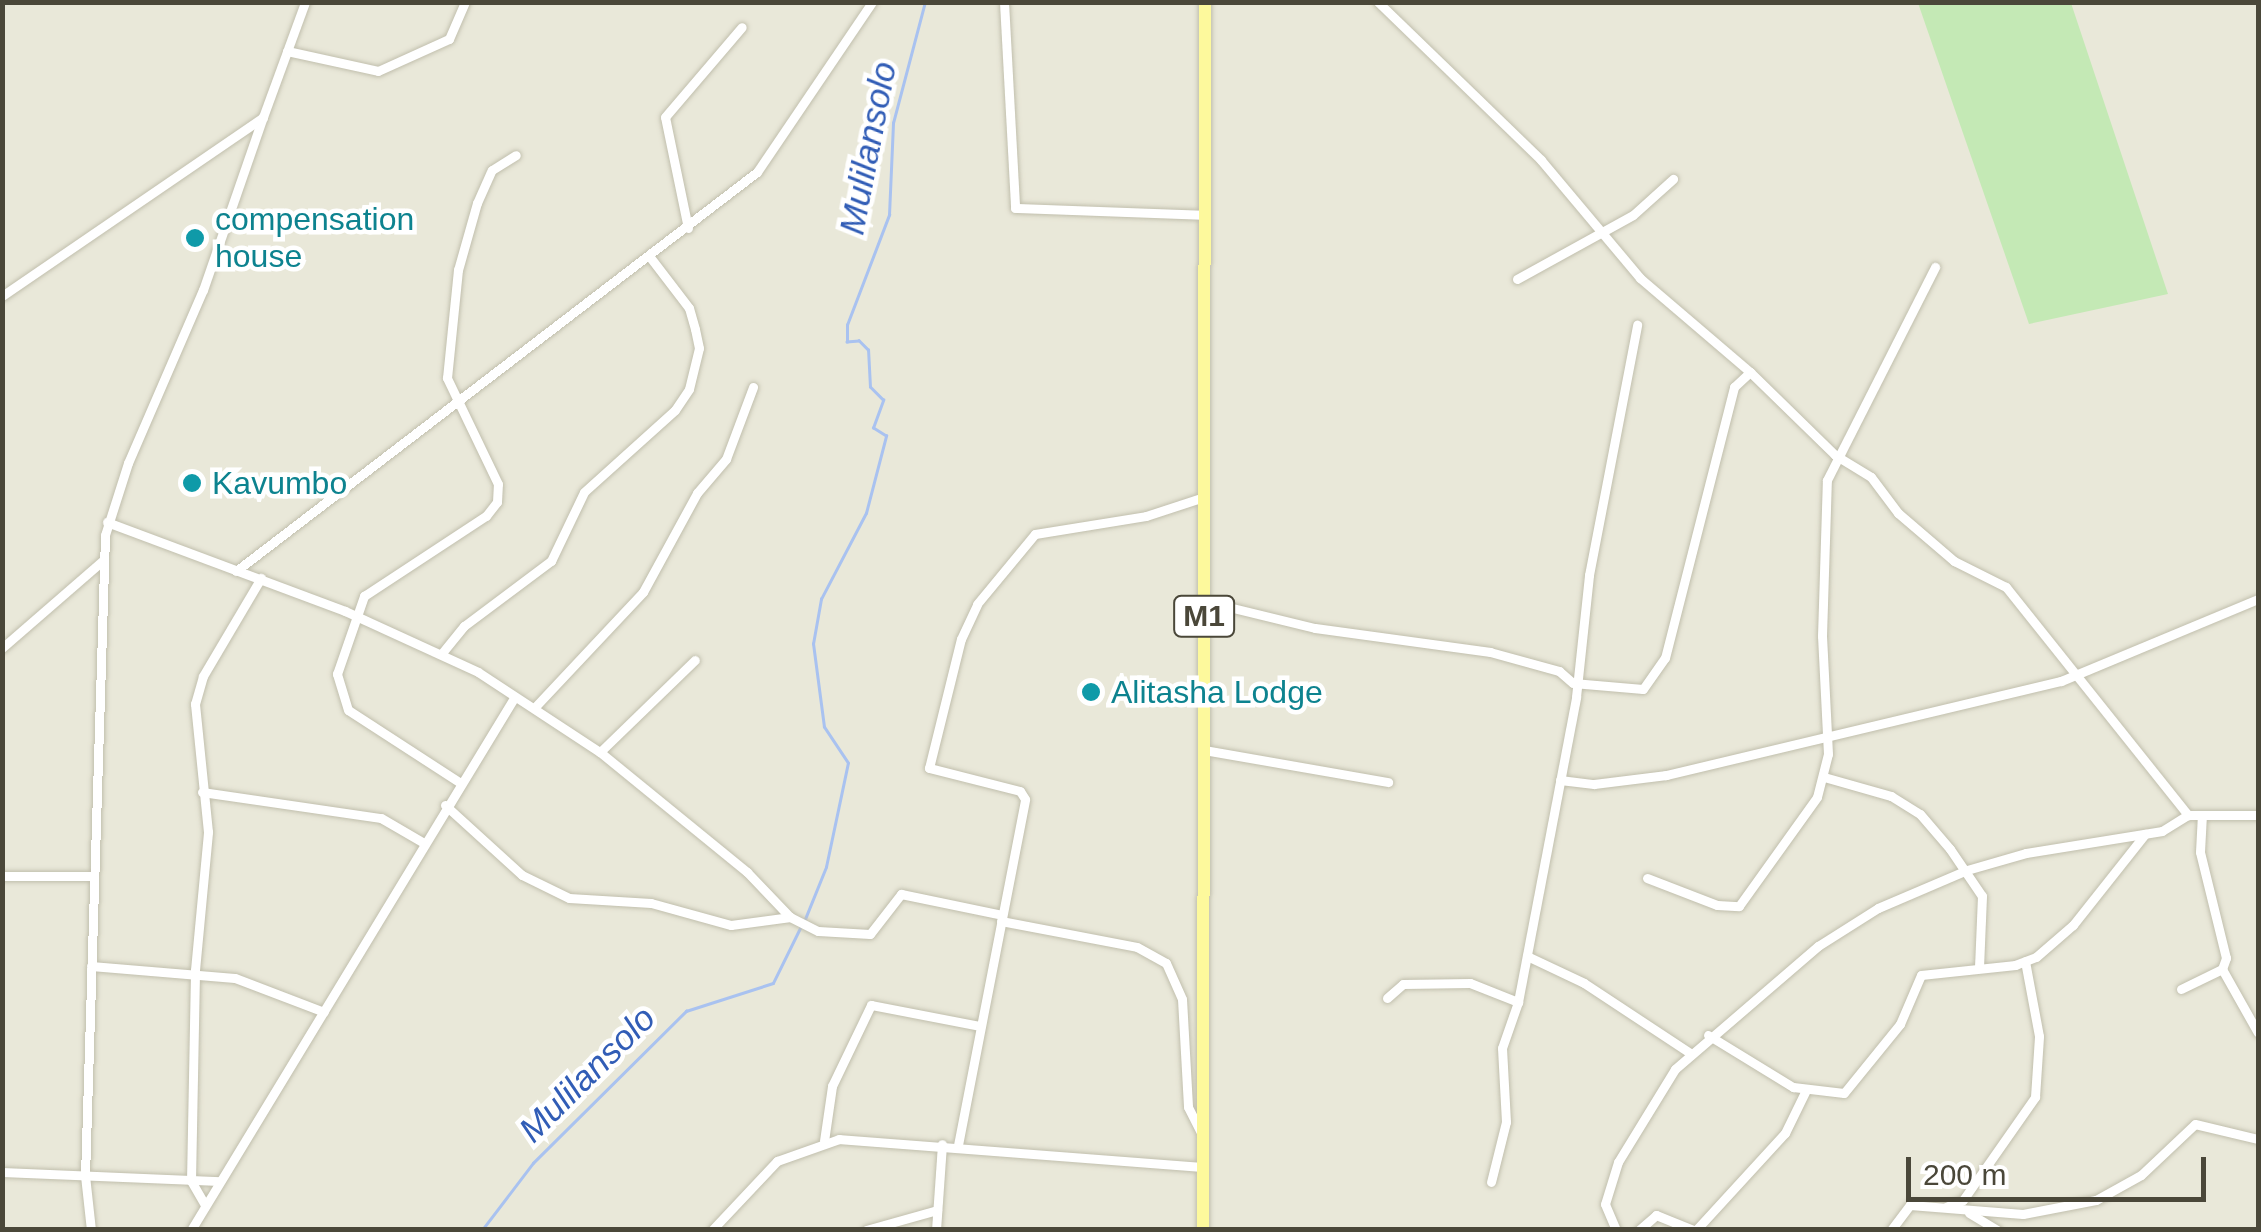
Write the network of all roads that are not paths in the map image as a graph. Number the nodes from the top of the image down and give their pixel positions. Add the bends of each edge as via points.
1 (304, 2) edge
2 (465, 2) edge
3 (872, 2) edge
4 (1004, 2) edge
5 (1205, 2) edge
6 (1378, 2) edge
7 (742, 27) dead end
8 (287, 51) junction
9 (263, 117) junction
10 (516, 155) dead end
11 (1674, 179) dead end
12 (1204, 215) junction
13 (688, 228) junction
14 (1602, 230) junction
15 (650, 258) junction
16 (1935, 267) dead end
17 (1516, 279) dead end
18 (2, 296) edge
19 (1637, 326) dead end
20 (1750, 372) junction
21 (753, 387) dead end
22 (457, 404) junction
23 (1835, 455) junction
24 (1204, 497) junction
25 (108, 522) junction
26 (102, 561) junction
27 (236, 572) junction
28 (261, 578) junction
29 (2258, 599) edge
30 (1204, 601) junction
31 (353, 614) junction
32 (2, 648) edge
33 (442, 653) junction
34 (695, 660) dead end
35 (2078, 676) junction
36 (1573, 683) junction
37 (514, 698) junction
38 (535, 707) junction
39 (1823, 737) junction
40 (1204, 750) junction
41 (600, 752) junction
42 (1824, 777) junction
43 (1560, 780) junction
44 (459, 782) junction
45 (1388, 782) dead end
46 (202, 792) junction
47 (445, 805) junction
48 (2188, 815) junction
49 (2258, 815) edge
50 (2202, 817) junction
51 (2145, 834) junction
52 (422, 842) junction
53 (1967, 870) junction
54 (2, 876) edge
55 (94, 876) junction
56 (1646, 878) dead end
57 (1002, 918) junction
58 (797, 921) junction
59 (1527, 956) junction
60 (2025, 961) junction
61 (91, 966) junction
62 (1979, 968) junction
63 (2222, 969) junction
64 (195, 970) junction
65 (2181, 988) dead end
66 (1386, 998) dead end
67 (1518, 1002) junction
68 (324, 1012) junction
69 (980, 1026) junction
70 (2258, 1033) edge
71 (1708, 1036) junction
72 (1690, 1053) junction
73 (1805, 1092) junction
74 (1202, 1135) junction
75 (2258, 1139) edge
76 (824, 1141) junction
77 (942, 1144) junction
78 (958, 1145) junction
79 (1201, 1167) junction
80 (2, 1172) edge
81 (85, 1176) junction
82 (191, 1180) junction
83 (220, 1181) junction
84 (1491, 1182) dead end
85 (205, 1205) junction
86 (1943, 1208) junction
87 (938, 1210) junction
88 (1967, 1212) junction
89 (90, 1230) edge
90 (191, 1230) edge
91 (712, 1230) edge
92 (866, 1230) edge
93 (936, 1230) edge
94 (1203, 1230) edge
95 (1616, 1230) edge
96 (1639, 1230) edge
97 (1694, 1230) edge
98 (1891, 1230) edge
99 (1997, 1230) edge

1 - 8 street
2 - 8 street via 449,39 378,71
3 - 13 street via 758,172
4 - 12 street via 1015,208
5 - 12 main road, M1
6 - 14 street
7 - 13 street via 666,117
8 - 9 street
9 - 18 street
9 - 25 street via 204,290
10 - 22 street via 492,170 458,270 448,378
11 - 14 street via 1633,215
12 - 24 main road, M1
13 - 15 street
14 - 17 street
14 - 20 street via 1640,278
15 - 22 street
15 - 33 street via 689,308 699,348 689,390 584,492 551,561 464,626
16 - 23 street via 1876,389
19 - 36 street
20 - 23 street
20 - 36 street via 1734,387 1690,576 1659,672 1643,689
21 - 38 street via 726,459 698,493 644,592
22 - 27 street
22 - 31 street via 498,484 494,508 410,568 386,576
23 - 35 street via 1871,476 1898,513 1954,561 2006,587
23 - 39 street via 1824,496
24 - 30 main road, M1
24 - 57 street via 1146,516 1035,534 968,620 929,768 1024,794
25 - 26 street
25 - 27 street
26 - 32 street
26 - 55 street
27 - 28 street
28 - 31 street
28 - 46 street via 196,698
29 - 35 street
30 - 36 street via 1315,628 1490,652 1559,671
30 - 40 main road, M1
31 - 33 street
31 - 44 street via 338,660 342,702
33 - 37 street
34 - 41 street
35 - 39 street
35 - 48 street via 2157,784
36 - 43 street
37 - 38 street
37 - 44 street
38 - 41 street
39 - 42 street
39 - 43 street via 1666,775 1594,784
40 - 45 street
40 - 74 main road, M1
41 - 58 street
42 - 53 street via 1908,806
42 - 56 street via 1810,811 1739,906 1718,905
43 - 59 street
44 - 47 street
46 - 52 street via 382,818
46 - 64 street via 208,832
47 - 52 street
47 - 58 street via 522,875 569,898 651,903 731,925
48 - 50 street
48 - 51 street
49 - 50 street
50 - 63 street via 2200,852 2226,958
51 - 53 street
51 - 60 street via 2073,925
52 - 68 street
53 - 62 street via 1984,903
53 - 71 street via 1878,908 1828,940
54 - 55 street
55 - 61 street
57 - 58 street via 901,894 870,934 829,934
57 - 69 street
57 - 74 street via 1136,947 1166,964 1182,1000 1190,1114
59 - 67 street
59 - 72 street
60 - 62 street
60 - 86 street via 2039,1036 2035,1097 1963,1200
61 - 64 street
61 - 81 street
62 - 73 street via 1921,975 1900,1024 1849,1090
63 - 65 street
63 - 70 street
64 - 68 street via 280,990
64 - 82 street
66 - 67 street via 1402,984 1470,983
67 - 84 street via 1502,1048 1506,1122
68 - 83 street
69 - 76 street via 871,1005 832,1086
69 - 78 street
71 - 72 street
71 - 73 street
72 - 95 street via 1618,1162 1605,1204
73 - 97 street via 1774,1146
74 - 79 main road, M1
75 - 88 street via 2195,1124 2112,1194 2023,1214
76 - 77 street
76 - 91 street via 777,1161
77 - 78 street
77 - 87 street
78 - 79 street
79 - 94 main road, M1
80 - 81 street
81 - 82 street
81 - 89 street
82 - 83 street
82 - 85 street
83 - 85 street
85 - 90 street
86 - 88 street
86 - 98 street via 1910,1205
87 - 92 street
87 - 93 street
88 - 99 street
96 - 97 street via 1656,1215

